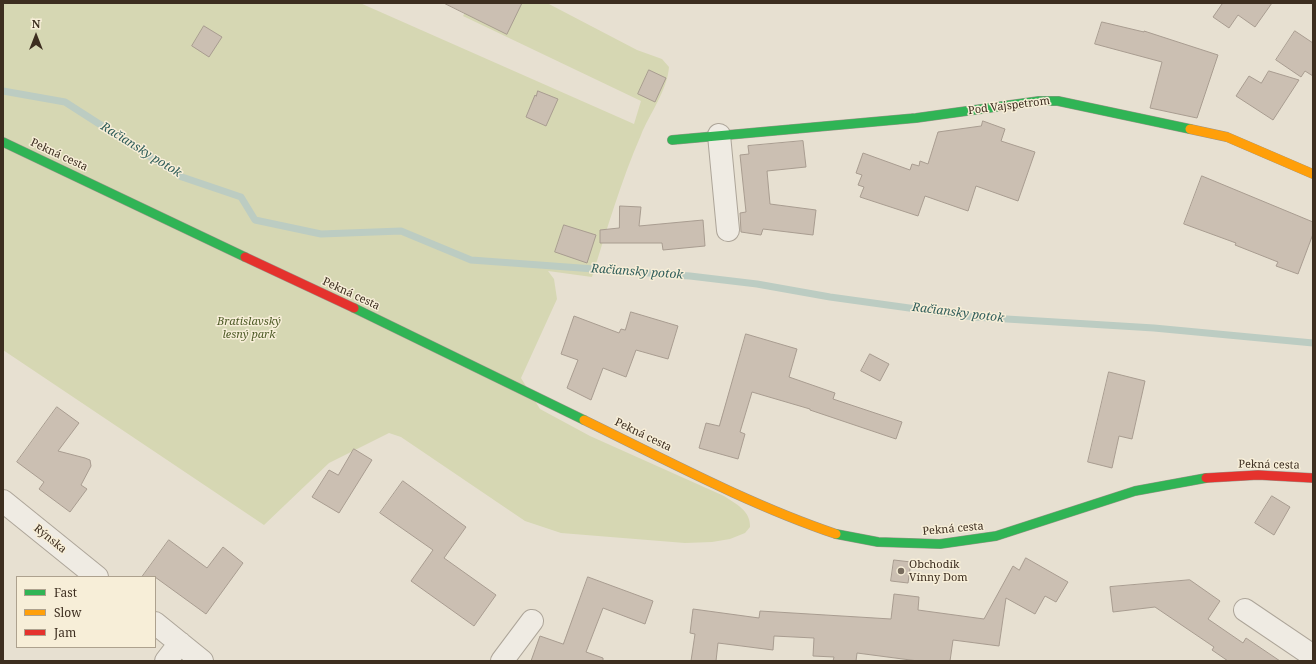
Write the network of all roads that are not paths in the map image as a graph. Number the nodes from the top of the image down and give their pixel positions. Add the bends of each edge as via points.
1 (719, 135) junction
2 (672, 140) dead end
3 (3, 142) edge
4 (1313, 174) edge
5 (728, 230) dead end
6 (1313, 478) edge
7 (3, 501) edge
8 (96, 576) edge
9 (1245, 610) dead end
10 (532, 621) dead end
11 (156, 624) edge
12 (180, 643) junction
13 (1313, 656) edge
14 (166, 661) edge
15 (202, 661) edge
16 (502, 661) edge

1 - 2 street, Pod Vajspetrom
1 - 4 street, Pod Vajspetrom via 916,118 1039,101 1058,101 1227,137
1 - 5 street
3 - 6 street, Pekná cesta via 430,344 687,470 804,523 837,534 878,542 940,544 996,536 1135,491 1198,478 1258,475
7 - 8 street, Rýnska
9 - 13 street
10 - 16 street
11 - 12 street
12 - 14 street
12 - 15 street

